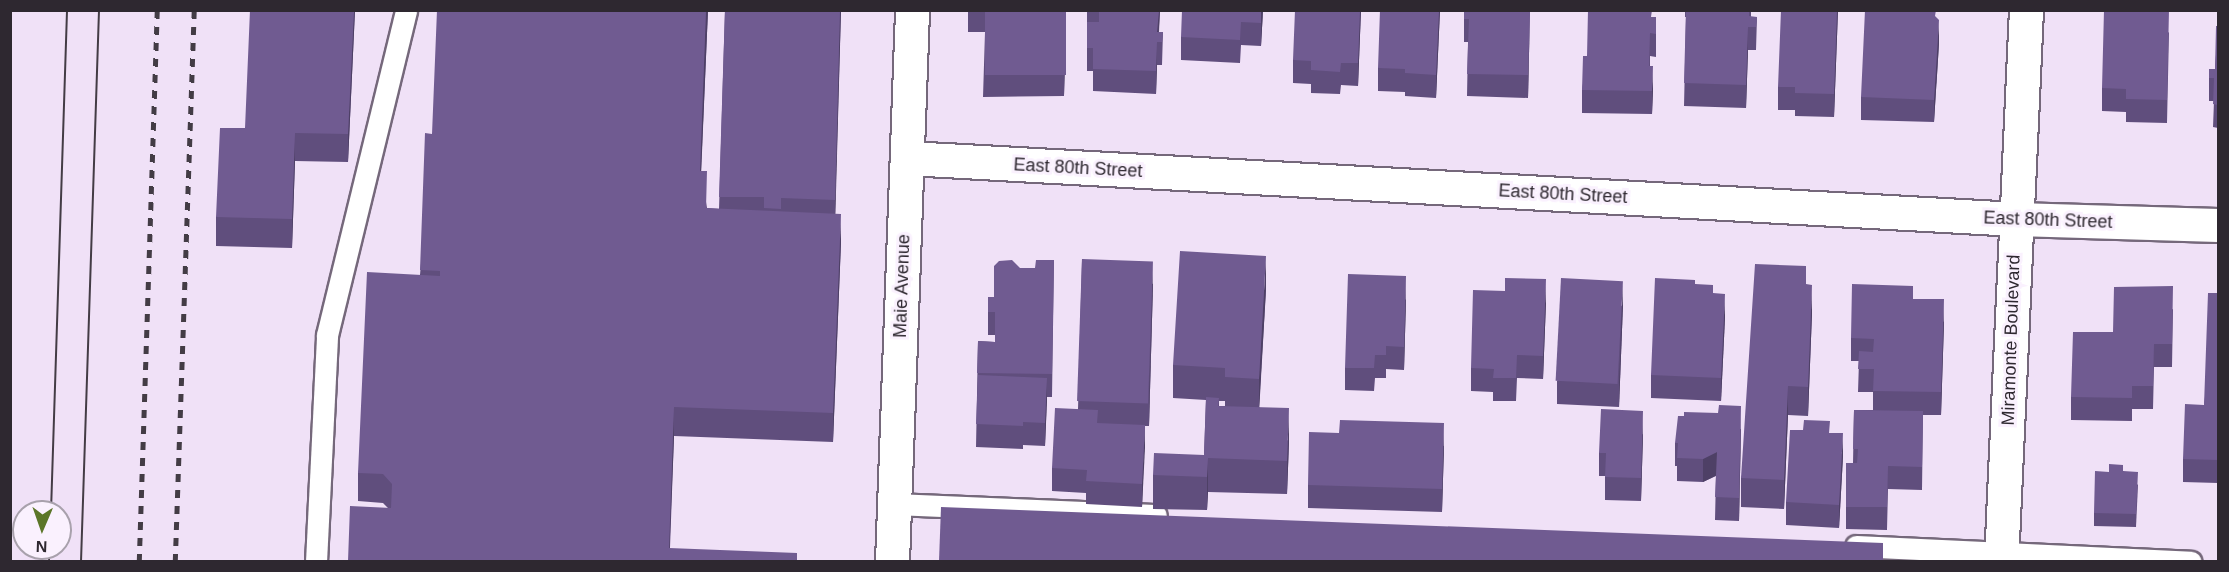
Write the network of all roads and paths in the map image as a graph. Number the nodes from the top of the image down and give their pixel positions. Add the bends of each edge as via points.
1 (406, 10) edge
2 (912, 10) edge
3 (2026, 10) edge
4 (908, 158) junction
5 (2016, 219) junction
6 (2218, 225) edge
7 (893, 504) junction
8 (1179, 516) edge
9 (1835, 545) edge
10 (2001, 557) edge
11 (316, 561) edge
12 (892, 561) edge
13 (2191, 561) edge

1 - 11 lane via 327,335
2 - 4 street, Maie Avenue
3 - 5 street, Miramonte Boulevard
4 - 5 street, East 80th Street
4 - 7 street, Maie Avenue
5 - 6 street, East 80th Street
5 - 10 street, Miramonte Boulevard
7 - 8 lane
7 - 12 street, Maie Avenue
9 - 10 lane
10 - 13 lane

